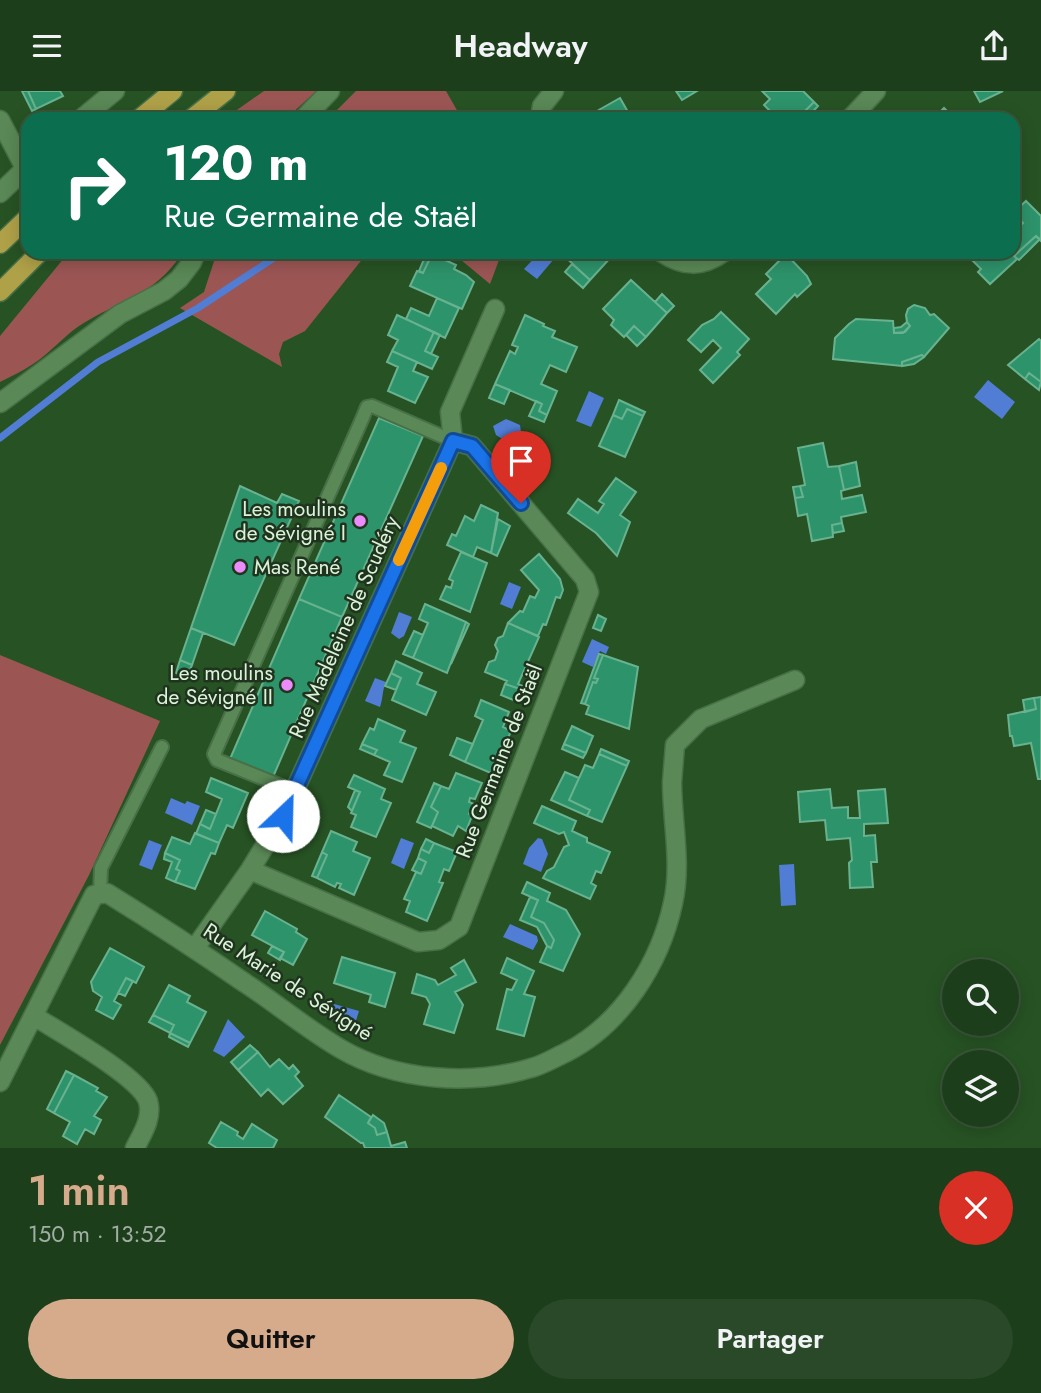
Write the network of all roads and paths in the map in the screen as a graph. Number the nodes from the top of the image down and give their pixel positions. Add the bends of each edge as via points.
1 (115, 91) edge
2 (173, 91) edge
3 (226, 91) edge
4 (330, 91) edge
5 (554, 91) edge
6 (871, 92) edge
7 (90, 112) edge
8 (148, 112) edge
9 (200, 112) edge
10 (310, 112) edge
11 (541, 112) edge
12 (855, 112) edge
13 (0, 120) edge
14 (21, 157) edge
15 (21, 173) edge
16 (0, 193) edge
17 (21, 224) edge
18 (0, 244) edge
19 (33, 259) edge
20 (193, 259) edge
21 (673, 259) edge
22 (711, 259) edge
23 (0, 292) edge
24 (495, 309) dead end
25 (0, 403) edge
26 (453, 441) junction
27 (795, 680) dead end
28 (162, 747) dead end
29 (294, 791) junction
30 (250, 870) junction
31 (100, 893) junction
32 (195, 948) junction
33 (34, 1016) junction
34 (0, 1082) edge
35 (135, 1148) edge

1 - 7 street
2 - 8 main road
3 - 9 main road
4 - 10 street
5 - 11 street
6 - 12 street
13 - 14 street
15 - 16 street
17 - 18 main road
19 - 23 main road
20 - 25 street via 164,291 120,314
21 - 22 street via 702,264
24 - 26 street, Rue Madeleine de Scudéry via 450,412
26 - 29 street, Rue Madeleine de Scudéry
26 - 29 lane via 372,406 363,417 214,754 217,760
26 - 30 street, Rue Germaine de Staël via 472,446 585,579 589,592 459,927 439,940 418,942
27 - 32 street, Rue Marie de Sévigné via 701,719 675,745 676,861 673,902 662,941 624,1005 599,1032 533,1068 493,1077 457,1078 411,1074 374,1063 342,1049
28 - 31 lane via 101,869
29 - 30 street, Rue Madeleine de Scudéry
30 - 32 street, Rue Madeleine de Scudéry
31 - 32 street, Rue Marie de Sévigné
31 - 33 street via 94,895
33 - 34 street
33 - 35 street via 132,1080 148,1101 148,1122

